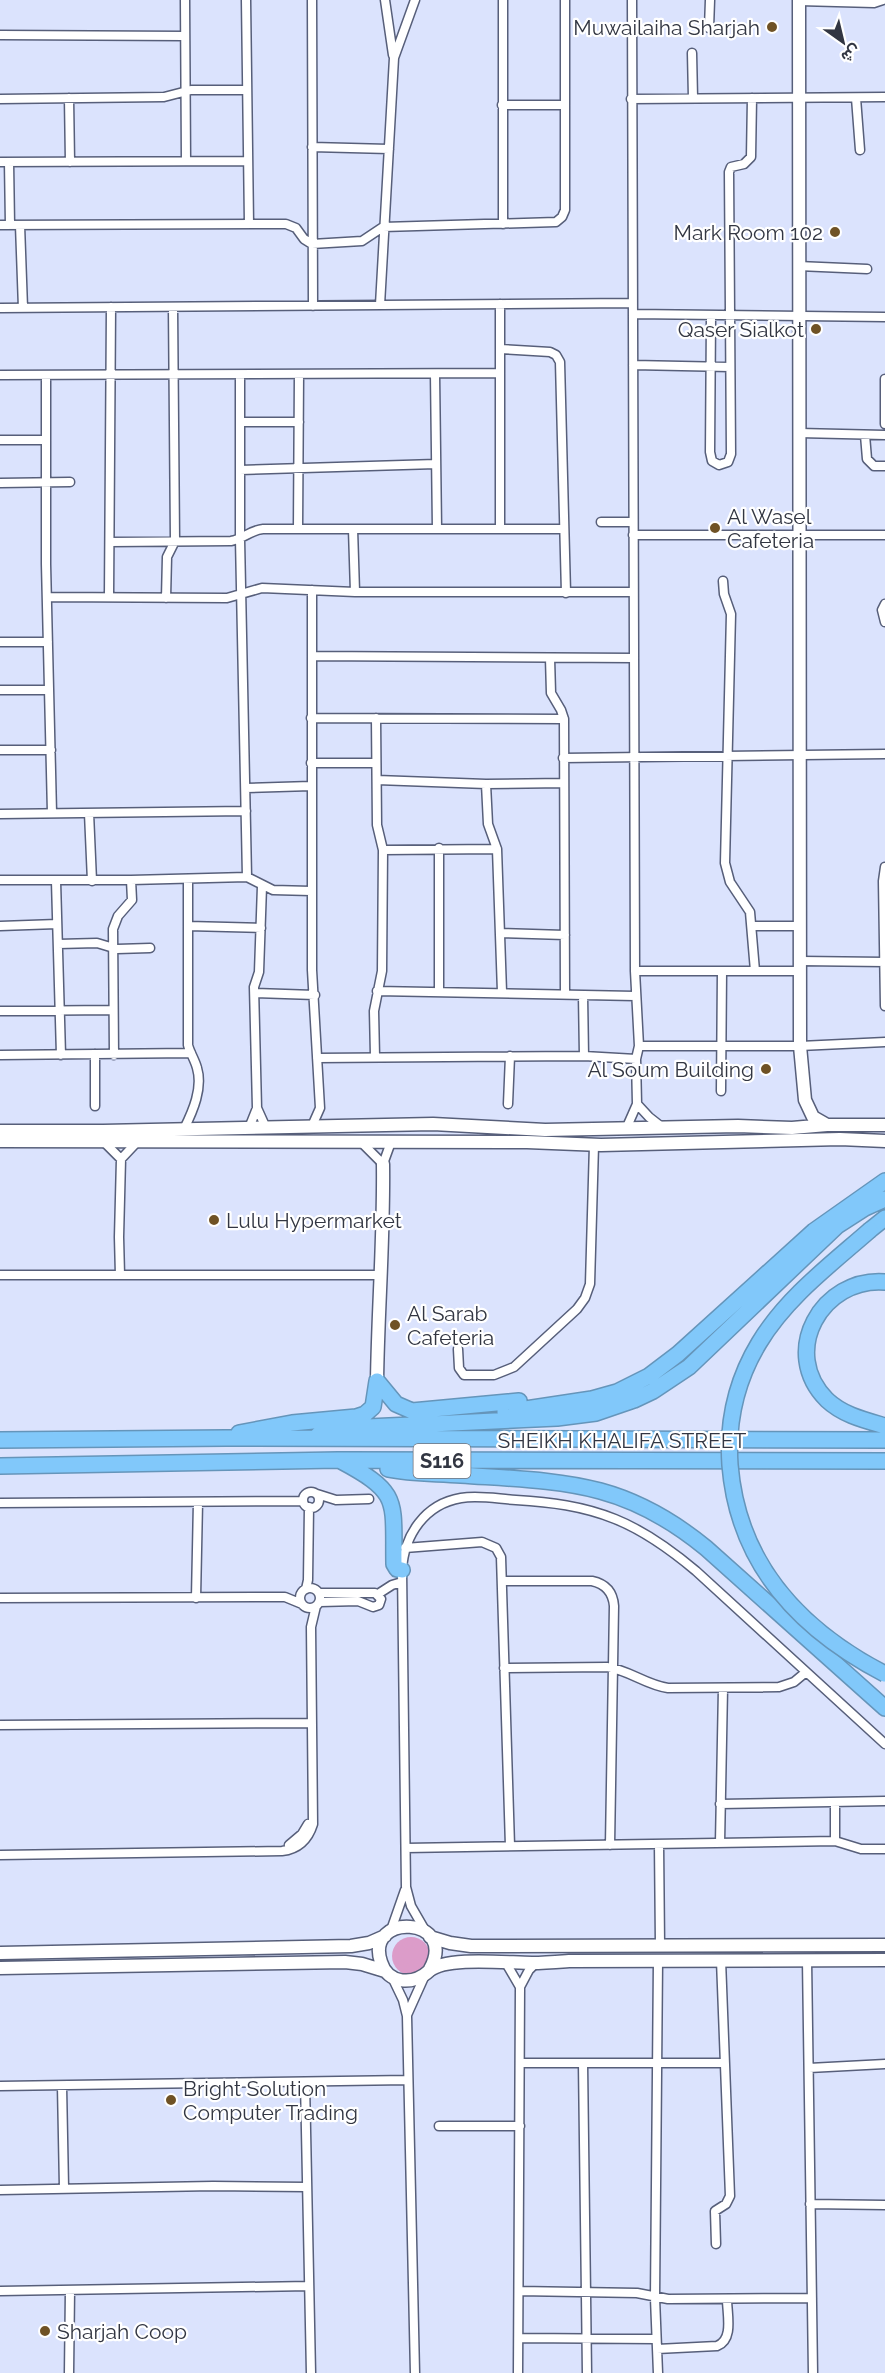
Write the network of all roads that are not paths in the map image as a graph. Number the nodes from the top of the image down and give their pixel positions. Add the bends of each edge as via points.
1 (185, 0) edge
2 (246, 0) edge
3 (312, 0) edge
4 (385, 0) edge
5 (415, 0) edge
6 (503, 0) edge
7 (565, 0) edge
8 (632, 0) edge
9 (710, 0) edge
10 (883, 0) edge
11 (799, 1) edge
12 (709, 28) dead end
13 (0, 36) edge
14 (185, 36) junction
15 (692, 53) dead end
16 (394, 58) junction
17 (247, 90) junction
18 (185, 91) junction
19 (885, 97) edge
20 (69, 98) junction
21 (693, 98) junction
22 (752, 98) junction
23 (798, 98) junction
24 (856, 98) junction
25 (0, 99) edge
26 (632, 99) junction
27 (502, 105) junction
28 (565, 105) junction
29 (312, 147) junction
30 (389, 149) junction
31 (860, 150) dead end
32 (186, 161) junction
33 (248, 161) junction
34 (4, 162) edge
35 (70, 162) junction
36 (249, 224) junction
37 (503, 224) junction
38 (0, 225) edge
39 (10, 225) junction
40 (20, 225) junction
41 (383, 227) junction
42 (312, 244) junction
43 (798, 266) junction
44 (867, 269) dead end
45 (632, 303) junction
46 (500, 304) junction
47 (380, 305) junction
48 (313, 306) junction
49 (111, 307) junction
50 (172, 307) junction
51 (0, 308) edge
52 (23, 308) junction
53 (633, 314) junction
54 (730, 315) junction
55 (711, 316) junction
56 (799, 316) junction
57 (885, 317) edge
58 (500, 349) junction
59 (633, 365) junction
60 (711, 367) junction
61 (730, 367) junction
62 (500, 373) junction
63 (299, 374) junction
64 (435, 374) junction
65 (0, 375) edge
66 (46, 375) junction
67 (173, 375) junction
68 (240, 375) junction
69 (111, 376) junction
70 (885, 379) edge
71 (240, 422) junction
72 (299, 422) junction
73 (885, 424) edge
74 (799, 434) junction
75 (866, 435) junction
76 (885, 435) edge
77 (0, 440) edge
78 (46, 440) junction
79 (436, 464) junction
80 (885, 466) edge
81 (298, 469) junction
82 (240, 470) junction
83 (46, 482) junction
84 (70, 482) dead end
85 (0, 483) edge
86 (601, 522) dead end
87 (633, 522) junction
88 (298, 529) junction
89 (352, 529) junction
90 (437, 529) junction
91 (500, 529) junction
92 (564, 529) junction
93 (799, 534) junction
94 (633, 535) junction
95 (885, 535) edge
96 (240, 539) junction
97 (175, 541) junction
98 (110, 542) junction
99 (723, 580) dead end
100 (312, 590) junction
101 (355, 592) junction
102 (633, 592) junction
103 (566, 593) junction
104 (241, 595) junction
105 (47, 597) junction
106 (109, 597) junction
107 (166, 598) junction
108 (885, 604) edge
109 (885, 622) edge
110 (0, 642) edge
111 (48, 642) junction
112 (312, 656) junction
113 (550, 658) junction
114 (634, 658) junction
115 (0, 690) edge
116 (49, 690) junction
117 (311, 718) junction
118 (376, 718) junction
119 (564, 719) junction
120 (0, 750) edge
121 (51, 750) junction
122 (800, 754) junction
123 (885, 754) edge
124 (727, 755) junction
125 (635, 757) junction
126 (563, 758) junction
127 (376, 763) junction
128 (311, 764) junction
129 (376, 780) junction
130 (564, 783) junction
131 (486, 784) junction
132 (311, 786) junction
133 (246, 788) junction
134 (246, 811) junction
135 (52, 813) junction
136 (89, 813) junction
137 (0, 814) edge
138 (439, 849) junction
139 (497, 849) junction
140 (383, 850) junction
141 (885, 867) edge
142 (247, 877) junction
143 (188, 879) junction
144 (0, 880) edge
145 (132, 880) junction
146 (56, 881) junction
147 (92, 881) junction
148 (262, 886) junction
149 (311, 891) junction
150 (57, 924) junction
151 (0, 926) edge
152 (188, 926) junction
153 (752, 926) junction
154 (801, 926) junction
155 (261, 928) junction
156 (500, 933) junction
157 (565, 935) junction
158 (58, 944) junction
159 (113, 948) junction
160 (150, 948) dead end
161 (884, 962) edge
162 (801, 966) junction
163 (635, 971) junction
164 (722, 971) junction
165 (755, 971) junction
166 (376, 991) junction
167 (439, 991) junction
168 (502, 992) junction
169 (255, 993) junction
170 (565, 994) junction
171 (315, 995) junction
172 (583, 995) junction
173 (635, 996) junction
174 (885, 1006) edge
175 (113, 1010) junction
176 (0, 1011) edge
177 (60, 1011) junction
178 (885, 1042) edge
179 (722, 1044) junction
180 (639, 1046) junction
181 (800, 1046) junction
182 (191, 1053) junction
183 (61, 1054) junction
184 (94, 1054) junction
185 (114, 1054) junction
186 (0, 1055) edge
187 (375, 1056) junction
188 (510, 1056) junction
189 (584, 1056) junction
190 (317, 1058) junction
191 (636, 1059) junction
192 (721, 1091) dead end
193 (805, 1100) junction
194 (508, 1104) dead end
195 (637, 1104) junction
196 (95, 1106) dead end
197 (257, 1108) junction
198 (320, 1108) junction
199 (195, 1109) junction
200 (827, 1125) junction
201 (885, 1125) edge
202 (312, 1126) junction
203 (329, 1126) junction
204 (204, 1128) junction
205 (249, 1128) junction
206 (266, 1128) junction
207 (792, 1128) junction
208 (184, 1129) junction
209 (626, 1129) junction
210 (664, 1129) junction
211 (0, 1131) edge
212 (361, 1141) junction
213 (885, 1141) edge
214 (0, 1142) edge
215 (103, 1142) junction
216 (137, 1142) junction
217 (391, 1142) junction
218 (556, 1143) junction
219 (594, 1145) junction
220 (121, 1159) junction
221 (383, 1164) junction
222 (885, 1181) edge
223 (885, 1199) edge
224 (885, 1218) edge
225 (0, 1275) edge
226 (120, 1275) junction
227 (381, 1275) junction
228 (885, 1282) edge
229 (706, 1329) junction
230 (458, 1349) dead end
231 (377, 1382) junction
232 (453, 1423) junction
233 (885, 1426) edge
234 (226, 1438) junction
235 (0, 1440) edge
236 (310, 1440) junction
237 (885, 1440) edge
238 (338, 1460) junction
239 (369, 1461) junction
240 (885, 1461) edge
241 (2, 1468) edge
242 (316, 1494) junction
243 (369, 1499) dead end
244 (336, 1500) junction
245 (198, 1502) junction
246 (0, 1503) edge
247 (310, 1505) junction
248 (405, 1548) junction
249 (402, 1576) junction
250 (502, 1581) junction
251 (304, 1590) junction
252 (378, 1594) junction
253 (285, 1597) junction
254 (0, 1598) edge
255 (196, 1598) junction
256 (318, 1601) junction
257 (303, 1605) junction
258 (311, 1627) junction
259 (613, 1667) junction
260 (504, 1668) junction
261 (806, 1672) junction
262 (885, 1674) edge
263 (723, 1688) junction
264 (885, 1708) edge
265 (310, 1723) junction
266 (0, 1725) edge
267 (885, 1744) edge
268 (835, 1802) junction
269 (885, 1802) edge
270 (720, 1804) junction
271 (835, 1841) junction
272 (720, 1843) junction
273 (659, 1844) junction
274 (610, 1845) junction
275 (510, 1846) junction
276 (406, 1848) junction
277 (885, 1850) edge
278 (0, 1855) edge
279 (406, 1887) junction
280 (388, 1933) junction
281 (428, 1935) junction
282 (660, 1945) junction
283 (880, 1945) edge
284 (126, 1951) junction
285 (0, 1953) edge
286 (831, 1959) junction
287 (722, 1960) junction
288 (807, 1960) junction
289 (885, 1960) edge
290 (658, 1961) junction
291 (506, 1963) junction
292 (536, 1963) junction
293 (81, 1967) junction
294 (0, 1968) edge
295 (428, 1972) junction
296 (389, 1974) junction
297 (520, 1987) junction
298 (407, 2016) junction
299 (520, 2063) junction
300 (583, 2063) junction
301 (655, 2063) junction
302 (725, 2063) junction
303 (885, 2064) edge
304 (809, 2068) junction
305 (408, 2080) junction
306 (305, 2082) junction
307 (0, 2086) edge
308 (62, 2086) junction
309 (439, 2126) dead end
310 (520, 2126) junction
311 (306, 2187) junction
312 (64, 2188) junction
313 (0, 2190) edge
314 (810, 2204) junction
315 (885, 2205) edge
316 (716, 2244) dead end
317 (309, 2286) junction
318 (70, 2290) junction
319 (0, 2291) edge
320 (519, 2291) junction
321 (586, 2292) junction
322 (655, 2298) junction
323 (812, 2298) junction
324 (727, 2299) junction
325 (519, 2338) junction
326 (586, 2338) junction
327 (656, 2339) junction
328 (657, 2349) junction
329 (69, 2373) edge
330 (311, 2373) edge
331 (415, 2373) edge
332 (518, 2373) edge
333 (587, 2373) edge
334 (658, 2373) edge
335 (813, 2373) edge

1 - 14 street
2 - 17 street
3 - 29 street
4 - 16 street
5 - 16 street
6 - 27 street
7 - 28 street
8 - 26 street
9 - 12 street
10 - 11 street
11 - 23 street
13 - 14 street
14 - 18 street
15 - 21 street
16 - 30 street
17 - 18 street
17 - 33 street
18 - 20 street via 164,97
18 - 32 street
19 - 24 street
20 - 25 street
20 - 35 street
21 - 22 street
21 - 26 street
22 - 23 street
22 - 54 street via 750,157 729,172
23 - 24 street
23 - 43 street
24 - 31 street
26 - 45 street
27 - 28 street
27 - 37 street
28 - 37 street via 564,213 553,223
29 - 30 street
29 - 42 street
30 - 41 street
32 - 33 street
32 - 35 street
33 - 36 street
34 - 35 street
34 - 39 street
36 - 40 street
36 - 42 street via 290,225
37 - 41 street
38 - 39 street
39 - 40 street
40 - 52 street
41 - 42 street via 362,241
41 - 47 street
42 - 48 street
43 - 44 street
43 - 56 street
45 - 46 street
45 - 53 street
46 - 47 street
46 - 58 street
47 - 48 street
48 - 50 street
49 - 50 street
49 - 52 street
49 - 69 street
50 - 67 street
51 - 52 street
53 - 55 street
53 - 59 street
54 - 55 street
54 - 56 street
54 - 61 street
55 - 60 street
56 - 57 street
56 - 74 street
58 - 62 street
58 - 92 street via 550,352 560,362
59 - 60 street
59 - 87 street
60 - 61 street
60 - 61 street via 710,457 719,465 728,462 731,454
62 - 64 street
62 - 91 street
63 - 64 street
63 - 68 street
63 - 72 street
64 - 79 street
65 - 66 street
66 - 69 street
66 - 78 street
67 - 68 street
67 - 69 street
67 - 97 street
68 - 71 street
69 - 98 street
70 - 73 street
71 - 72 street
71 - 82 street
72 - 81 street
74 - 75 street
74 - 93 street
75 - 76 street
75 - 80 street via 867,459 874,466
77 - 78 street
78 - 83 street
79 - 81 street
79 - 90 street
81 - 82 street
81 - 88 street
82 - 96 street
83 - 84 street
83 - 85 street
83 - 105 street
86 - 87 street
87 - 94 street
88 - 89 street
88 - 96 street via 259,529
89 - 90 street
89 - 101 street
90 - 91 street
91 - 92 street
92 - 103 street
93 - 94 street
93 - 95 street
93 - 122 street
94 - 102 street
96 - 97 street
96 - 104 street
97 - 98 street
97 - 107 street via 167,557
98 - 106 street
99 - 124 street via 731,615
100 - 101 street
100 - 104 street via 262,588
100 - 112 street
101 - 103 street
102 - 103 street
102 - 114 street
104 - 107 street
104 - 133 street
105 - 106 street
105 - 111 street
106 - 107 street
108 - 109 street
110 - 111 street
111 - 116 street
112 - 113 street
112 - 117 street
113 - 114 street
113 - 119 street via 551,693
114 - 125 street
115 - 116 street
116 - 121 street
117 - 118 street
117 - 128 street
118 - 119 street
118 - 127 street
119 - 126 street
120 - 121 street
121 - 135 street
122 - 123 street
122 - 124 street
122 - 154 street
124 - 125 street
124 - 153 street via 726,868 738,896 749,908
125 - 126 street
125 - 163 street
126 - 130 street
127 - 128 street
127 - 129 street
128 - 132 street
129 - 131 street
129 - 140 street via 377,825
130 - 131 street
130 - 157 street
131 - 139 street via 488,824
132 - 133 street
132 - 149 street
133 - 134 street
134 - 136 street
134 - 142 street
135 - 136 street
135 - 137 street
136 - 147 street
138 - 139 street
138 - 140 street
138 - 167 street
139 - 156 street
140 - 166 street via 382,971
141 - 161 street
142 - 143 street
142 - 148 street
143 - 145 street
143 - 152 street
144 - 146 street
145 - 147 street
145 - 159 street via 132,900 116,920
146 - 147 street
146 - 150 street
148 - 149 street
148 - 155 street
149 - 171 street
150 - 151 street
150 - 158 street
152 - 155 street
152 - 182 street
153 - 154 street
153 - 165 street
154 - 162 street
155 - 169 street via 260,972
156 - 157 street
156 - 168 street
157 - 170 street
158 - 159 street via 97,943
158 - 177 street
159 - 160 street
159 - 175 street
161 - 162 street
161 - 174 street
162 - 165 street
162 - 181 street
163 - 164 street
163 - 173 street
164 - 165 street
164 - 179 street
166 - 167 street
166 - 187 street
167 - 168 street
168 - 170 street
169 - 171 street
169 - 197 street
170 - 172 street
171 - 190 street
172 - 173 street
172 - 189 street
173 - 180 street
175 - 177 street
175 - 185 street
176 - 177 street
177 - 183 street
178 - 181 street
179 - 180 street
179 - 181 street
179 - 192 street
180 - 191 street
181 - 193 street
182 - 185 street
182 - 199 street via 198,1072
183 - 184 street
183 - 186 street
184 - 185 street
184 - 196 street
187 - 188 street
187 - 190 street
188 - 189 street
188 - 194 street
189 - 191 street
190 - 198 street
191 - 195 street
193 - 200 street via 810,1114
193 - 207 street via 800,1118
195 - 209 street
195 - 210 street
197 - 205 street
197 - 206 street
198 - 202 street
198 - 203 street
199 - 204 street
199 - 208 street
200 - 201 street
200 - 207 street
202 - 203 street
202 - 206 street
203 - 209 street via 433,1124 545,1130
204 - 205 street
204 - 208 street
205 - 206 street
207 - 210 street
208 - 211 street
209 - 210 street
210 - 218 street via 655,1136 569,1138
212 - 216 street
212 - 217 street
212 - 221 street
213 - 219 street
214 - 215 street
215 - 216 street
215 - 220 street
216 - 220 street
217 - 218 street
217 - 221 street
218 - 219 street
219 - 230 street via 590,1284 582,1304 519,1362 501,1373 464,1375 459,1368
220 - 226 street
221 - 227 street
222 - 229 highway via 820,1226
223 - 232 highway via 824,1237 689,1367 663,1385 614,1408 576,1416
224 - 262 highway, bridge via 796,1295 776,1318 745,1370 735,1398 729,1455 739,1518 750,1548 767,1576 822,1633
225 - 226 street
226 - 227 street
227 - 231 street
228 - 233 highway via 858,1284 826,1304 812,1326 807,1351 811,1376 826,1399 848,1414
229 - 231 highway via 621,1381 568,1396 412,1411 396,1404
229 - 232 highway via 659,1369 617,1392
231 - 234 highway via 373,1407 361,1416 279,1425
232 - 236 highway via 341,1429
234 - 235 highway, SHEIKH KHALIFA STREET / S116
234 - 236 highway, SHEIKH KHALIFA STREET / S116
236 - 237 highway, SHEIKH KHALIFA STREET / S116
238 - 239 highway, SHEIKH KHALIFA STREET / S116
238 - 241 highway, SHEIKH KHALIFA STREET / S116
238 - 249 highway via 371,1477 388,1494 393,1510 394,1566
239 - 240 highway, SHEIKH KHALIFA STREET / S116
239 - 264 highway via 398,1471 563,1482 636,1503 679,1527 706,1548
242 - 244 street
242 - 247 street via 319,1498
242 - 247 street via 305,1495
243 - 244 street
244 - 247 street
245 - 246 street
245 - 247 street
245 - 255 street
247 - 251 street via 308,1582
248 - 249 street
248 - 250 street via 487,1543 501,1557
248 - 261 street via 421,1519 460,1498 555,1503 586,1509 630,1526 671,1551
249 - 252 street
249 - 276 street
250 - 259 street via 592,1581 604,1585 613,1600
250 - 260 street
251 - 253 street
251 - 256 street via 315,1588
251 - 257 street via 300,1596
252 - 256 street
252 - 256 street via 380,1602 373,1607 358,1600
253 - 255 street
253 - 257 street
254 - 255 street
256 - 257 street via 310,1608
256 - 258 street
257 - 258 street
258 - 265 street
259 - 260 street
259 - 263 street via 661,1687
259 - 274 street
260 - 275 street
261 - 263 street via 785,1686
261 - 267 street
263 - 270 street
265 - 266 street
265 - 278 street via 312,1811 298,1839 287,1846 275,1850
268 - 269 street
268 - 270 street
268 - 271 street
270 - 272 street
271 - 272 street
271 - 277 street via 861,1849
272 - 273 street
273 - 274 street
273 - 282 street
274 - 275 street
275 - 276 street
276 - 279 street
279 - 280 street via 399,1914
279 - 281 street via 411,1906
280 - 281 street via 409,1925
280 - 284 street via 369,1943 351,1946
280 - 296 street via 379,1953
281 - 282 street via 471,1946
281 - 295 street via 435,1957
282 - 283 street
283 - 286 street via 873,1953
284 - 285 street
284 - 293 street via 121,1959 95,1960
286 - 288 street
286 - 289 street
287 - 288 street
287 - 290 street
287 - 302 street
288 - 304 street
290 - 292 street
290 - 301 street
291 - 292 street
291 - 295 street via 468,1962
291 - 297 street
292 - 297 street
293 - 294 street
293 - 296 street via 345,1962
295 - 296 street via 413,1981
295 - 298 street
296 - 298 street
297 - 299 street
298 - 305 street
299 - 300 street
299 - 310 street
300 - 301 street
300 - 321 street
301 - 302 street
301 - 322 street
302 - 316 street via 730,2199 716,2211
303 - 304 street
304 - 314 street
305 - 306 street
305 - 331 street
306 - 308 street
306 - 311 street
307 - 308 street
308 - 312 street
309 - 310 street
310 - 320 street
311 - 312 street
311 - 317 street
312 - 313 street
314 - 315 street
314 - 323 street
317 - 318 street
317 - 330 street
318 - 319 street
318 - 329 street
320 - 321 street
320 - 325 street
321 - 322 street via 636,2293
321 - 326 street
322 - 324 street
322 - 327 street
323 - 324 street
323 - 335 street
324 - 328 street via 728,2336 723,2343
325 - 326 street
325 - 332 street
326 - 327 street
326 - 333 street
327 - 328 street
328 - 334 street

